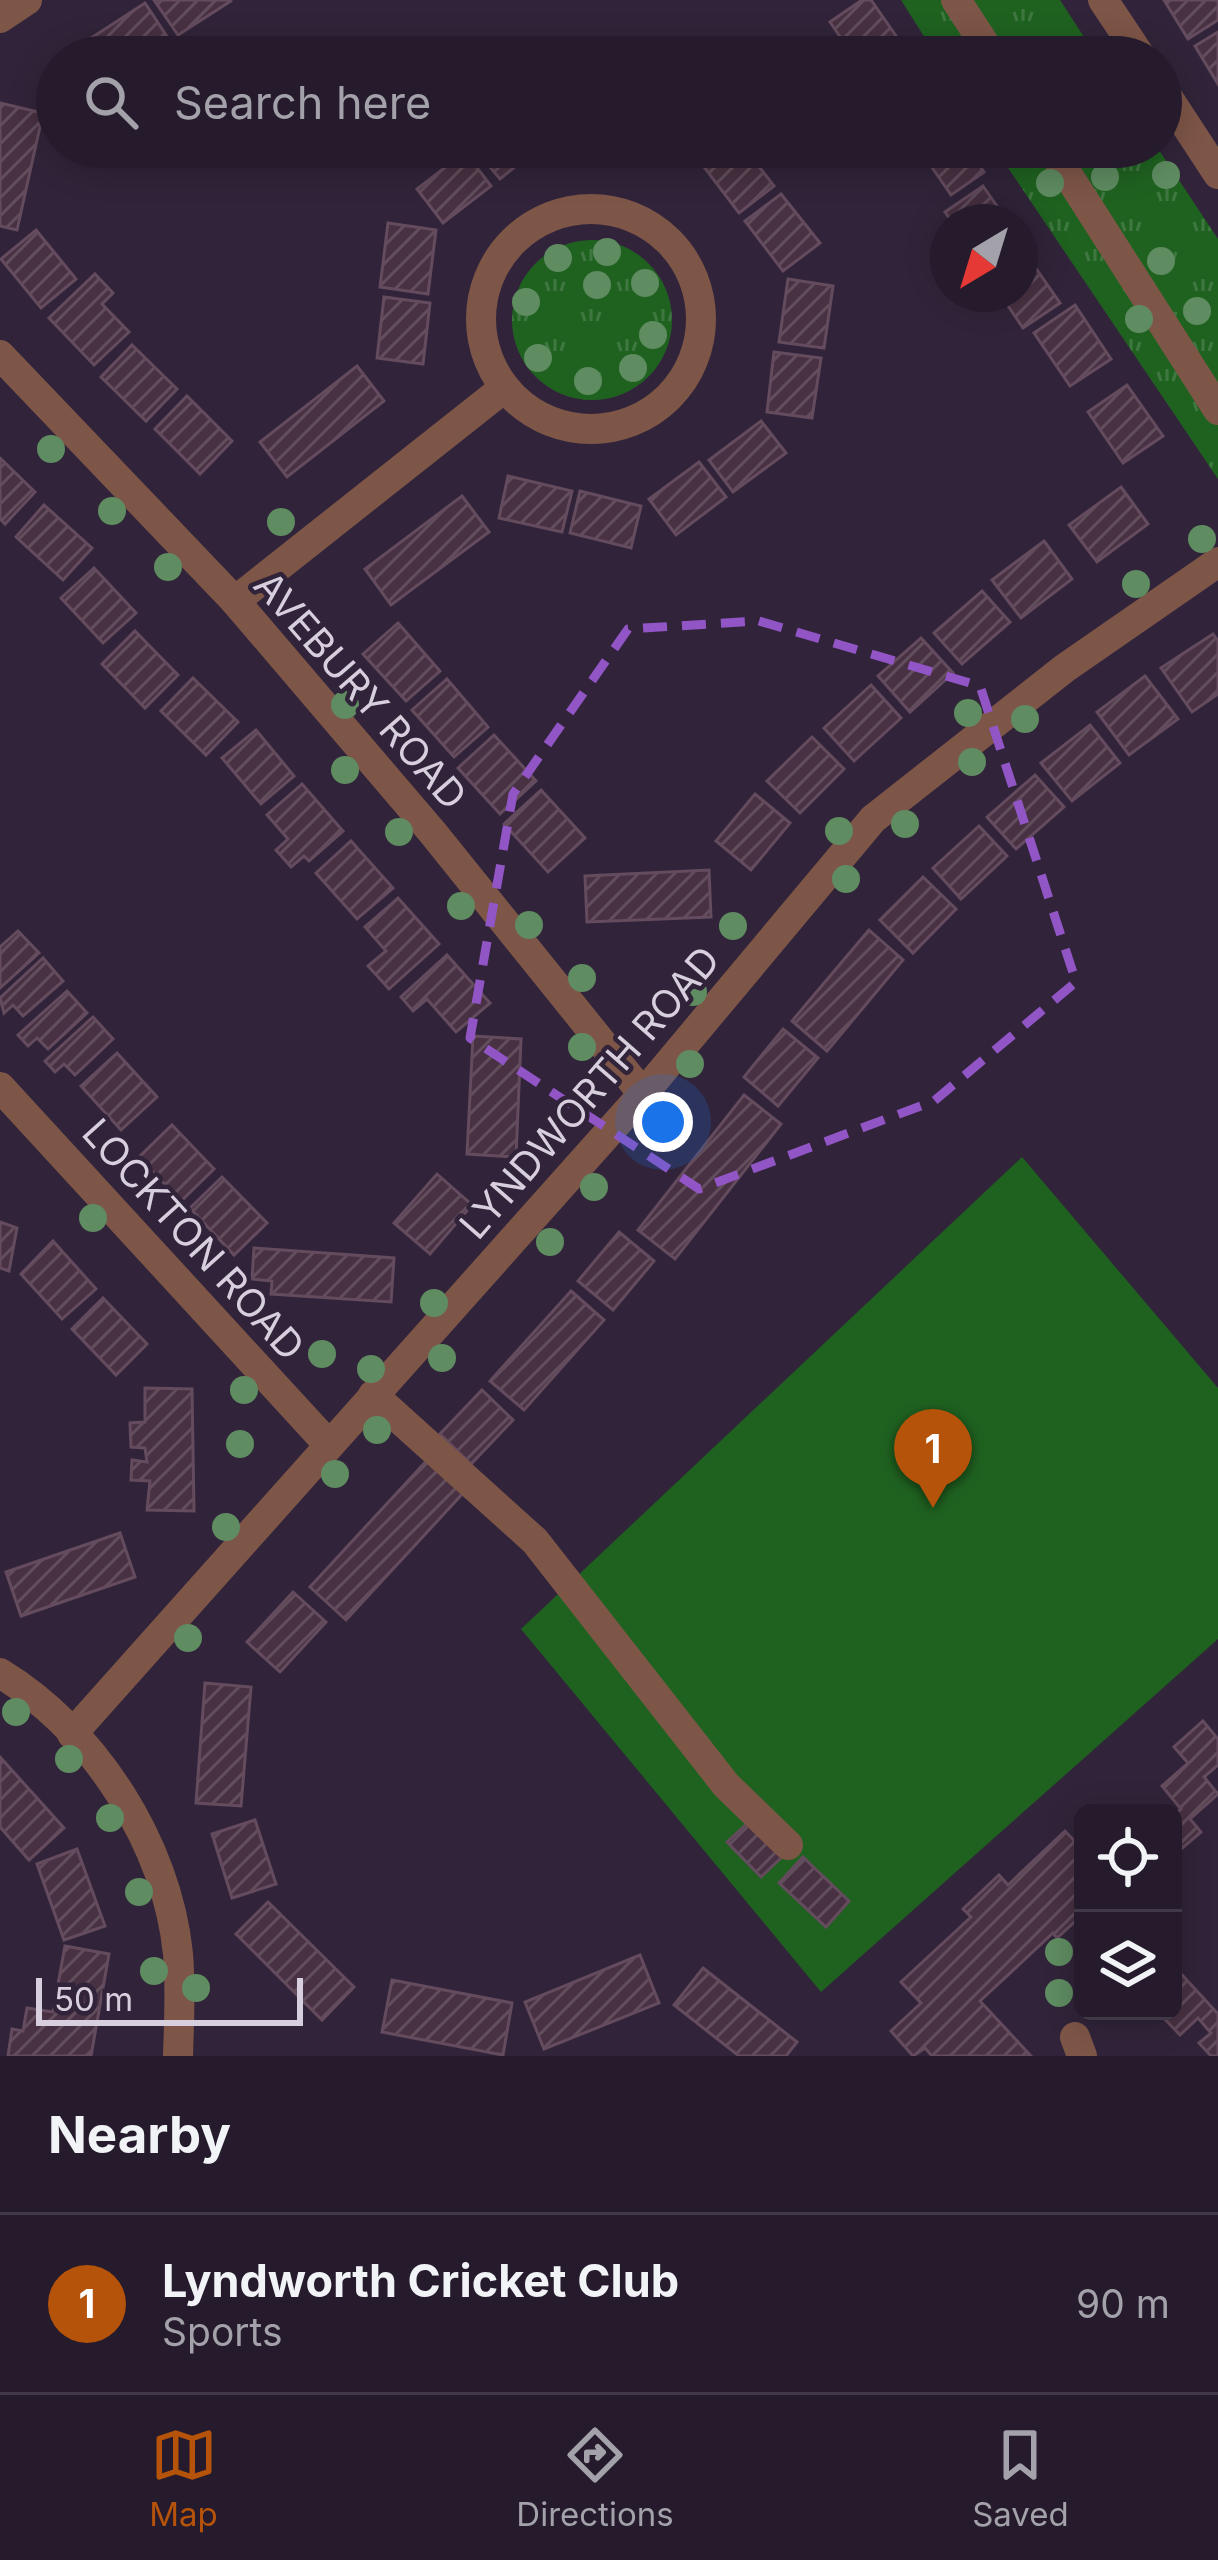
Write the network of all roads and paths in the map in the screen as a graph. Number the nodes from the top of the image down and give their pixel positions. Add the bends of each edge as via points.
1 (27, 0) edge
2 (956, 0) edge
3 (1103, 0) edge
4 (0, 18) edge
5 (979, 36) edge
6 (1127, 36) edge
7 (1182, 119) edge
8 (1063, 168) edge
9 (1218, 174) edge
10 (0, 355) edge
11 (504, 388) junction
12 (1218, 410) edge
13 (1218, 562) edge
14 (235, 601) junction
15 (0, 1087) edge
16 (643, 1094) junction
17 (373, 1395) junction
18 (329, 1445) junction
19 (0, 1673) edge
20 (72, 1734) junction
21 (788, 1845) dead end
22 (178, 2056) edge

1 - 4 street
2 - 5 street
3 - 6 street
7 - 9 street
8 - 12 street
10 - 14 street, AVEBURY ROAD
11 - 11 street via 480,323 484,289 523,232 586,208 652,227 678,250 702,315 684,381 660,406 629,424 561,426
11 - 14 street
13 - 16 street, LYNDWORTH ROAD via 1064,668 873,819
14 - 16 street, AVEBURY ROAD
15 - 18 street, LOCKTON ROAD
16 - 17 street, LYNDWORTH ROAD
17 - 18 street, LYNDWORTH ROAD
17 - 21 street via 535,1541 726,1785
18 - 20 street, LYNDWORTH ROAD
19 - 20 street
20 - 22 street via 134,1814 166,1898 178,1950

